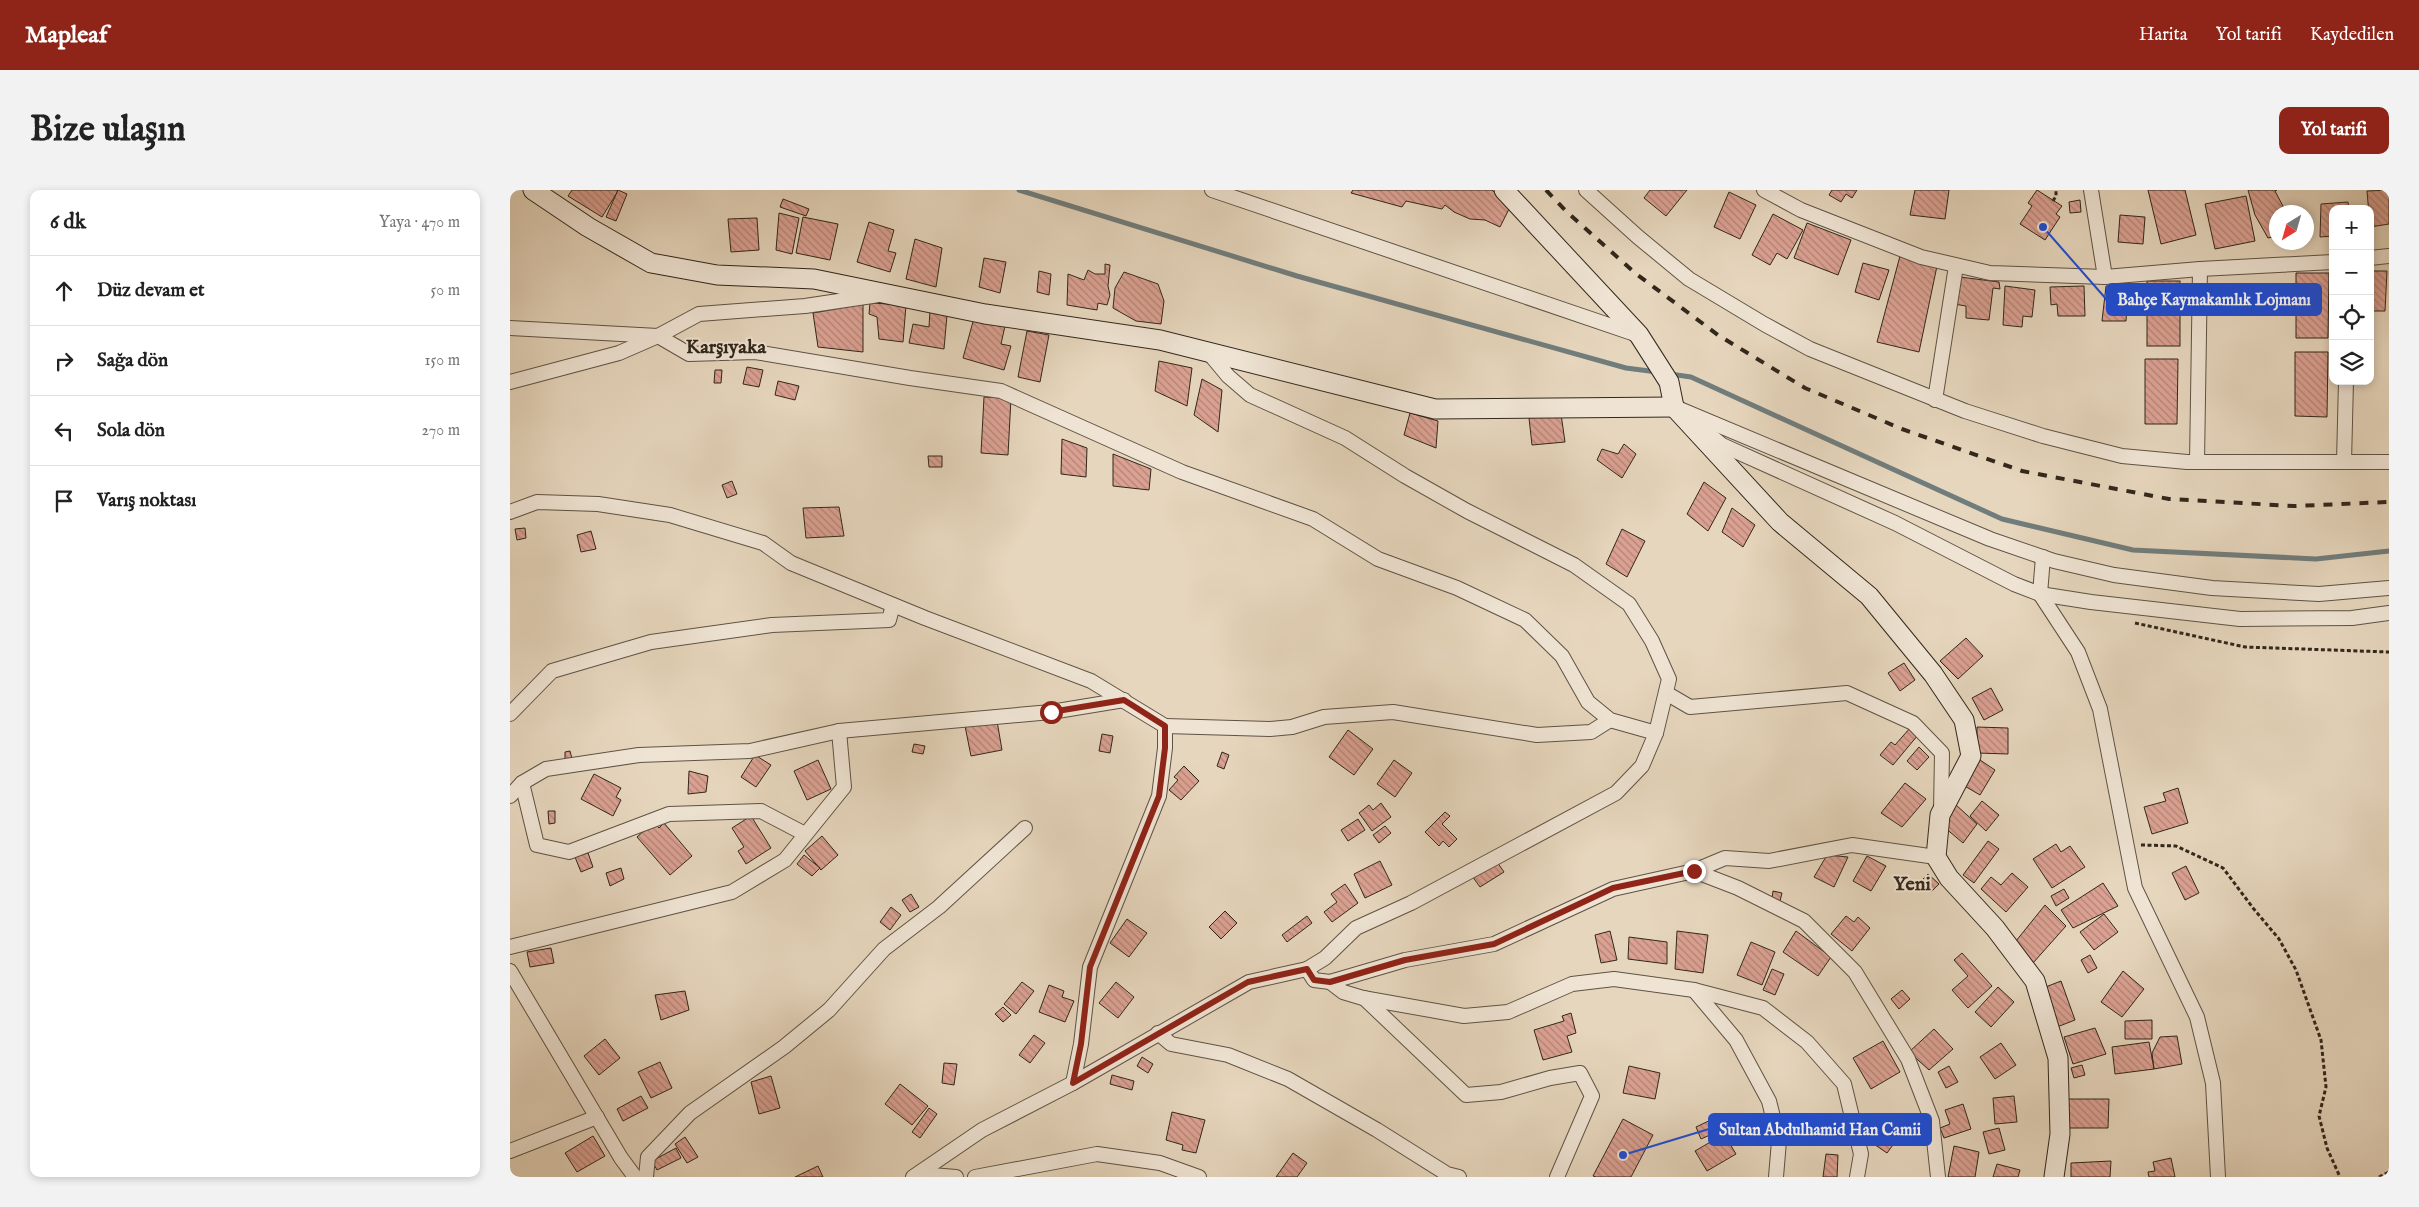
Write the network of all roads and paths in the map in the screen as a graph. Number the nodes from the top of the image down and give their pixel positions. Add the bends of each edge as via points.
1 (533, 190) edge
2 (1212, 190) edge
3 (1504, 190) edge
4 (1764, 190) edge
5 (2056, 190) edge
6 (2091, 190) edge
7 (1590, 192) edge
8 (2053, 201) dead end
9 (2389, 256) edge
10 (2374, 258) edge
11 (2329, 262) edge
12 (1956, 266) junction
13 (2200, 269) junction
14 (2105, 277) junction
15 (885, 294) junction
16 (510, 328) edge
17 (658, 336) junction
18 (1642, 340) junction
19 (1208, 352) junction
20 (510, 382) edge
21 (2346, 385) edge
22 (1936, 400) junction
23 (1674, 407) junction
24 (2197, 462) junction
25 (2344, 462) junction
26 (2389, 462) edge
27 (510, 512) edge
28 (2043, 557) junction
29 (2389, 588) edge
30 (2040, 594) junction
31 (893, 605) junction
32 (2120, 606) junction
33 (2389, 613) edge
34 (2389, 652) edge
35 (1666, 693) junction
36 (1124, 700) junction
37 (510, 714) edge
38 (1610, 720) junction
39 (1165, 726) junction
40 (839, 731) junction
41 (1656, 733) junction
42 (522, 783) junction
43 (510, 796) edge
44 (1940, 815) junction
45 (1024, 828) dead end
46 (805, 834) junction
47 (2127, 845) junction
48 (1936, 857) junction
49 (1694, 871) junction
50 (510, 947) edge
51 (1307, 969) junction
52 (511, 976) edge
53 (1330, 982) junction
54 (1694, 990) junction
55 (1363, 998) junction
56 (1158, 1033) junction
57 (1073, 1083) junction
58 (597, 1117) junction
59 (510, 1151) edge
60 (2389, 1172) edge
61 (916, 1175) edge
62 (635, 1177) edge
63 (646, 1177) edge
64 (956, 1177) edge
65 (974, 1177) edge
66 (1200, 1177) edge
67 (1460, 1177) edge
68 (1557, 1177) edge
69 (1776, 1177) edge
70 (1857, 1177) edge
71 (1938, 1177) edge
72 (2054, 1177) edge
73 (2218, 1177) edge
74 (2340, 1177) edge
75 (2379, 1177) edge

1 - 15 street via 588,227 651,263 718,275 814,279
2 - 18 street
3 - 18 street
4 - 12 street via 1801,210
5 - 8 path
6 - 14 street
7 - 22 street via 1689,279 1810,349
9 - 10 street
11 - 13 street
12 - 14 street via 1990,273
12 - 22 street
13 - 14 street
13 - 24 street
15 - 17 street via 805,306 699,314
15 - 19 street via 985,314 1160,340
16 - 17 street
17 - 20 street via 619,353
17 - 38 street via 689,354 755,352 1001,390 1182,472 1313,519 1378,559 1457,588 1525,620 1562,656 1588,702
18 - 23 street via 1669,382
19 - 23 street via 1435,409
19 - 35 street via 1250,395 1345,438 1467,511 1574,565 1629,604 1652,641 1669,679
21 - 25 street
22 - 24 street via 2043,436 2122,456
23 - 28 street via 1972,531
23 - 30 street via 1722,445 1895,523 1991,573
23 - 44 street via 1780,522 1869,596 1933,674 1964,720 1971,756
24 - 25 street
25 - 26 street
27 - 31 street via 537,502 598,504 670,515 763,543 791,563
28 - 29 street via 2114,575 2212,588 2319,594
28 - 30 street
30 - 32 street
30 - 47 street via 2078,652 2100,709
31 - 36 street via 1091,681
31 - 37 street via 888,620 772,625 651,642 552,671
32 - 33 street via 2240,619 2352,618
32 - 34 path via 2126,619 2140,626 2245,647
35 - 41 street
35 - 44 street via 1690,707 1847,693 1913,723 1942,753
36 - 39 street
36 - 40 street via 1051,712
38 - 39 street via 1591,732 1537,735 1393,712 1324,717 1292,728
38 - 41 street
39 - 57 street via 1159,796 1090,967
40 - 42 street via 750,751 639,755 546,769
40 - 46 street via 844,787
41 - 51 street via 1642,766 1616,793 1412,904 1356,928
42 - 43 street
42 - 46 street via 537,845 569,852 669,814 761,811
44 - 48 street
45 - 63 street via 939,907 884,949 829,1010 784,1047 690,1114 648,1158
46 - 50 street via 785,860 732,892
47 - 73 street via 2135,888 2197,1016 2213,1083
47 - 74 path via 2176,846 2223,868 2279,938 2296,970 2321,1040 2326,1087 2319,1116 2327,1148
48 - 49 street via 1852,845 1769,861 1724,858
48 - 72 street via 1949,878 1995,928 2035,981 2058,1058 2060,1134
49 - 53 street via 1613,888 1494,944 1405,960
49 - 71 street via 1738,888 1804,921 1855,972 1908,1059 1932,1121
51 - 53 street via 1314,980
51 - 56 street via 1248,982
52 - 58 street
53 - 55 street via 1343,992
54 - 55 street via 1614,979 1572,984 1508,1012 1464,1016
54 - 69 street via 1736,1040 1769,1102 1779,1141
54 - 70 street via 1763,1008 1807,1042 1844,1084 1861,1154
55 - 68 street via 1466,1095 1501,1092 1580,1073 1592,1096
56 - 57 street
56 - 67 street via 1172,1044 1228,1055 1288,1079 1446,1174
57 - 61 street via 982,1130
58 - 59 street
58 - 62 street
60 - 75 path
61 - 64 street
65 - 66 street via 1097,1154 1160,1163

